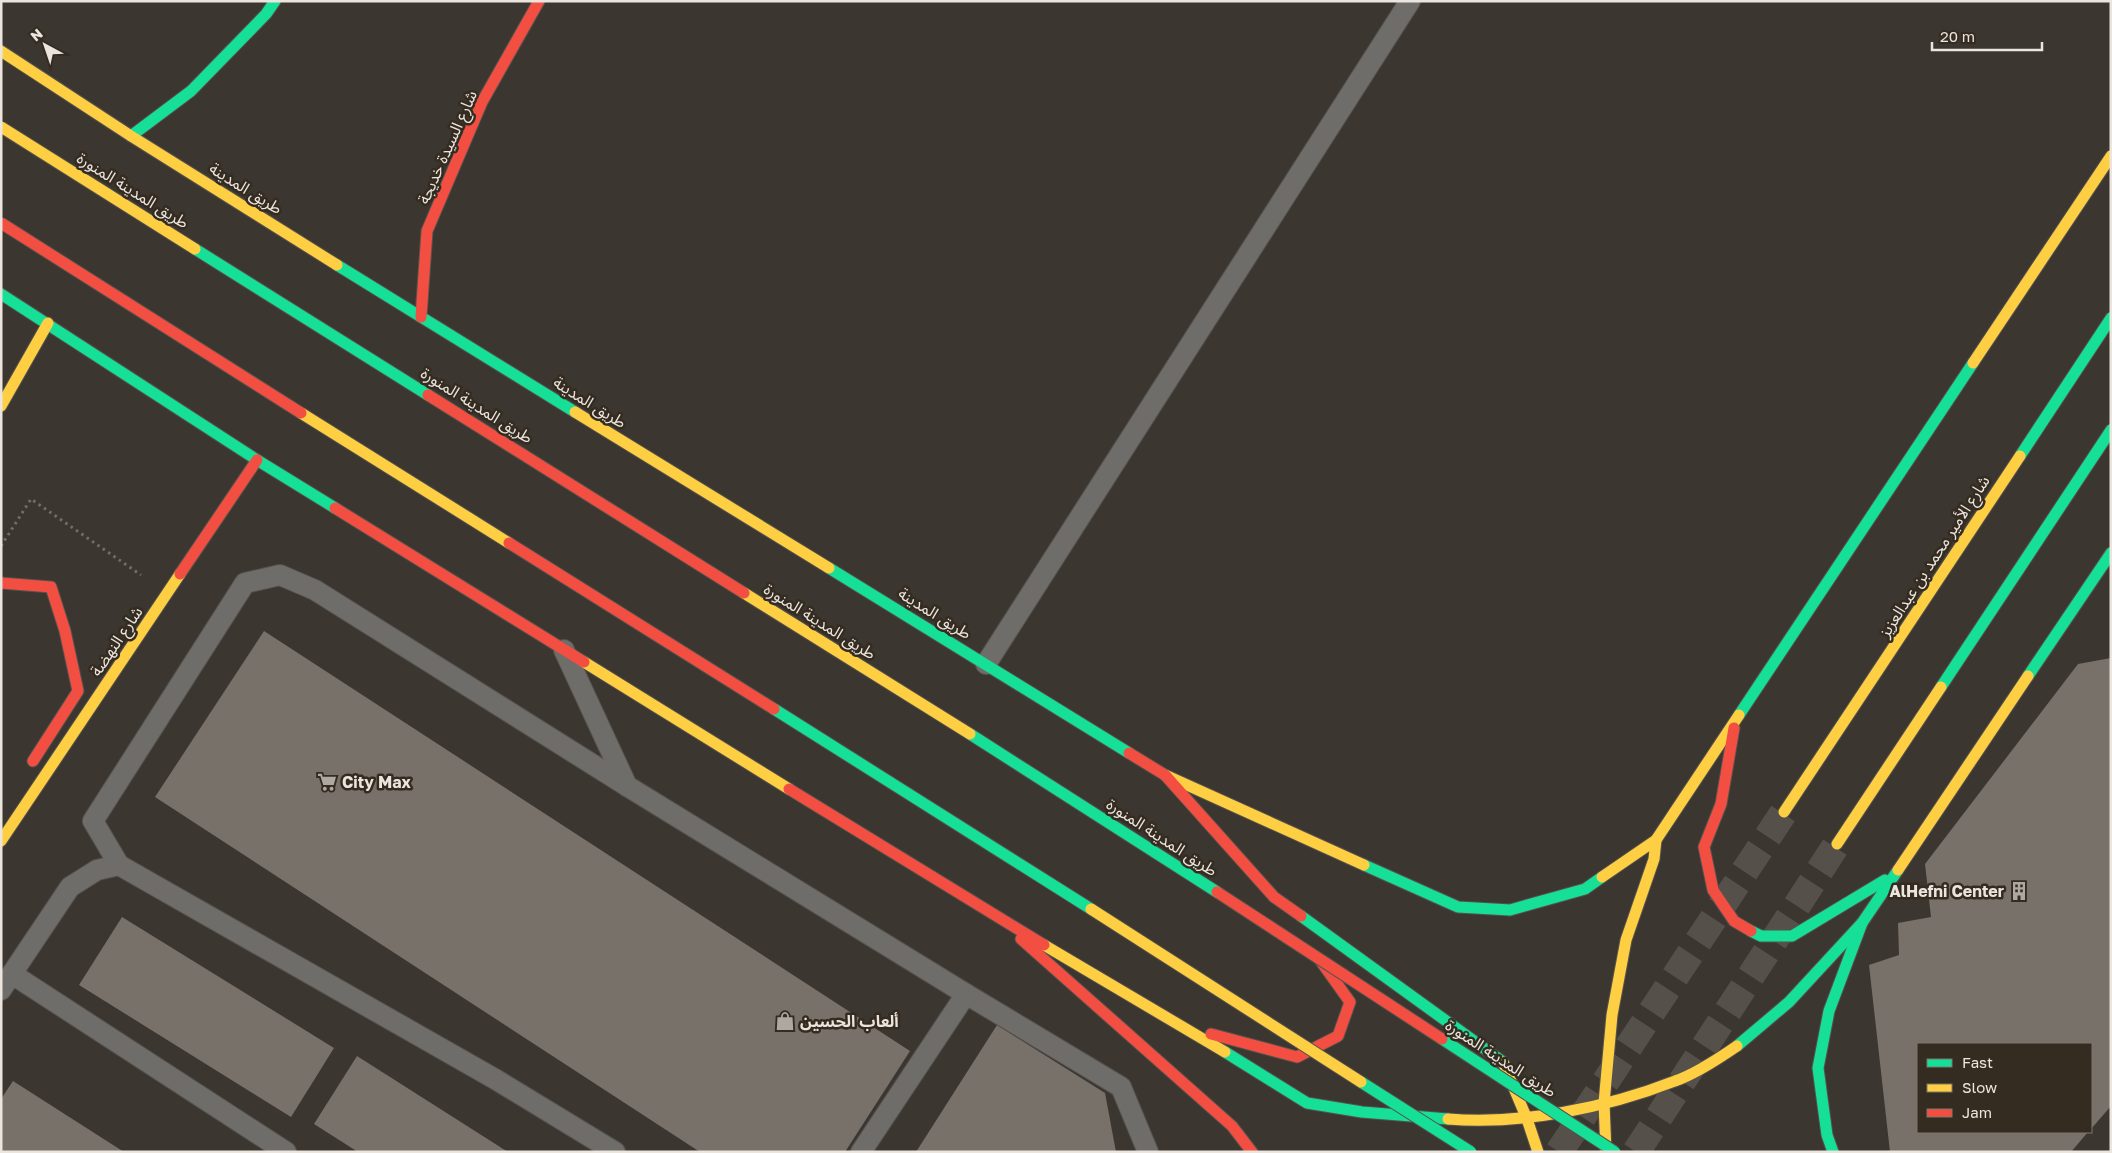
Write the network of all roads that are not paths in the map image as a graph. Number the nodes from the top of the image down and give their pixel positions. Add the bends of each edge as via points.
1 (275, 1) edge
2 (539, 1) edge
3 (1410, 1) edge
4 (1, 51) edge
5 (1, 127) edge
6 (131, 136) junction
7 (2111, 156) edge
8 (1, 222) edge
9 (1, 294) edge
10 (421, 317) junction
11 (2111, 318) edge
12 (48, 323) junction
13 (1, 406) edge
14 (2111, 430) edge
15 (257, 460) junction
16 (2111, 553) edge
17 (1, 583) edge
18 (564, 650) junction
19 (986, 664) junction
20 (1736, 717) junction
21 (27, 771) dead end
22 (1165, 775) junction
23 (627, 786) junction
24 (1784, 812) tunnel mouth
25 (1656, 840) junction
26 (1, 841) edge
27 (1837, 844) tunnel mouth
28 (119, 865) junction
29 (1894, 874) junction
30 (1274, 897) junction
31 (997, 918) junction
32 (1862, 923) junction
33 (7, 982) edge
34 (966, 994) junction
35 (1183, 1026) junction
36 (1604, 1103) junction
37 (1528, 1119) junction
38 (286, 1152) edge
39 (615, 1152) edge
40 (861, 1152) edge
41 (1148, 1152) edge
42 (1252, 1152) edge
43 (1471, 1152) edge
44 (1538, 1152) edge
45 (1606, 1152) edge
46 (1615, 1152) edge
47 (1833, 1152) edge

1 - 6 main road via 191,91
2 - 10 main road, شارع السيدة خديجة via 482,102 427,231
3 - 19 lane
4 - 6 main road, طريق المدينة
5 - 46 main road, طريق المدينة المنورة, bridge via 1108,821
6 - 10 main road, طريق المدينة
7 - 20 main road
8 - 43 main road, bridge
9 - 12 main road
10 - 19 main road, طريق المدينة
11 - 24 main road, شارع الأمير محمد بن عبدالعزيز
12 - 13 main road
12 - 15 main road
14 - 27 main road
15 - 18 main road
15 - 26 main road, شارع النهضة
16 - 29 main road
17 - 21 main road via 51,587 66,632 78,690
18 - 23 lane
18 - 31 main road
19 - 22 main road, طريق المدينة
20 - 25 main road
20 - 29 main road via 1721,804 1704,847 1713,890 1734,921 1761,936 1792,936
22 - 25 main road via 1458,908 1510,910 1585,889
22 - 30 main road
23 - 28 lane via 315,590 280,575 245,583 93,821
23 - 34 lane
25 - 36 main road via 1654,859 1626,940 1612,1015
28 - 33 lane via 97,870 70,887
28 - 39 lane via 495,1079
29 - 32 main road
30 - 35 main road via 1350,1002 1338,1036 1297,1056
30 - 37 main road via 1502,1061
31 - 35 main road
31 - 42 main road via 1232,1126
32 - 36 main road via 1789,1002 1736,1047 1676,1081
32 - 47 main road via 1829,1011 1818,1068 1827,1135
33 - 38 lane
34 - 40 lane
34 - 41 lane via 1121,1087
35 - 37 main road via 1307,1103 1362,1112 1469,1121
36 - 37 main road
36 - 45 main road
37 - 44 main road

